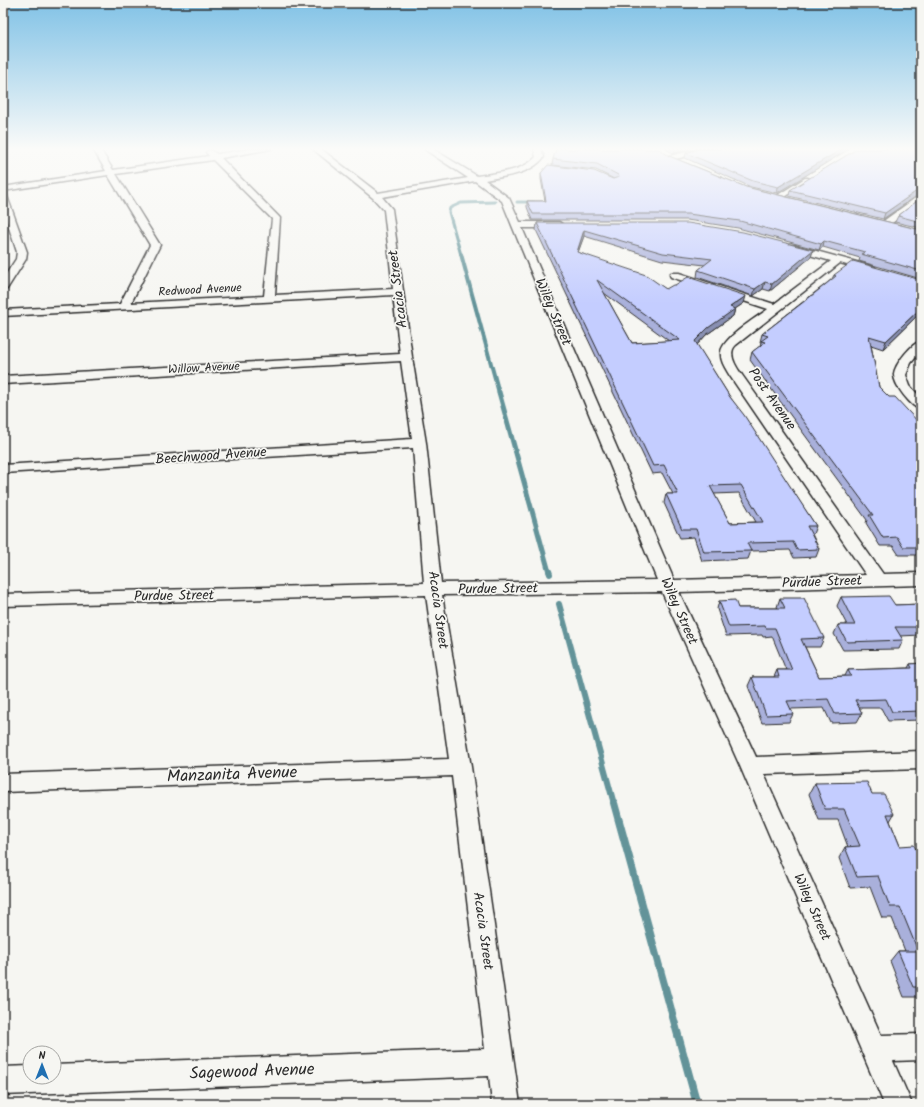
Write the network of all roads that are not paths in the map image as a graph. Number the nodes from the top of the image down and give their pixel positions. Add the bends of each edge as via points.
1 (5, 201) edge
2 (127, 201) edge
3 (259, 201) edge
4 (380, 201) edge
5 (506, 201) edge
6 (788, 201) edge
7 (915, 201) edge
8 (793, 202) edge
9 (516, 225) junction
10 (569, 225) edge
11 (900, 228) edge
12 (781, 244) edge
13 (838, 260) junction
14 (883, 273) edge
15 (675, 275) dead end
16 (3, 287) edge
17 (399, 292) junction
18 (269, 299) junction
19 (124, 307) junction
20 (775, 308) junction
21 (3, 313) edge
22 (921, 344) edge
23 (406, 357) junction
24 (3, 380) edge
25 (921, 406) edge
26 (419, 443) junction
27 (3, 469) edge
28 (921, 580) edge
29 (879, 581) junction
30 (668, 586) junction
31 (433, 589) junction
32 (3, 600) edge
33 (921, 760) edge
34 (750, 766) junction
35 (461, 767) junction
36 (3, 783) edge
37 (921, 1047) edge
38 (874, 1049) junction
39 (500, 1062) junction
40 (3, 1081) edge
41 (506, 1104) edge
42 (898, 1104) edge

1 - 16 street via 22,252 21,259
2 - 19 street via 155,245
3 - 18 street via 276,218
4 - 17 street, Acacia Street via 388,209
5 - 9 street, Wiley Street
6 - 8 street
7 - 11 street via 881,223
9 - 10 street
9 - 30 street, Wiley Street
12 - 13 street
13 - 14 street
13 - 20 street, Post Avenue
15 - 20 street
17 - 18 street, Redwood Avenue
17 - 23 street, Acacia Street
18 - 19 street, Redwood Avenue
19 - 21 street, Redwood Avenue
20 - 29 street, Post Avenue via 731,343 727,348 727,360
22 - 25 street via 901,366 900,372 902,382
23 - 24 street, Willow Avenue
23 - 26 street, Acacia Street
26 - 27 street, Beechwood Avenue
26 - 31 street, Acacia Street
28 - 29 street, Purdue Street
29 - 30 street, Purdue Street
30 - 31 street, Purdue Street
30 - 34 street, Wiley Street
31 - 32 street, Purdue Street
31 - 35 street, Acacia Street
33 - 34 street
34 - 38 street, Wiley Street
35 - 36 street, Manzanita Avenue
35 - 39 street, Acacia Street
37 - 38 street
38 - 42 street, Wiley Street
39 - 40 street, Sagewood Avenue
39 - 41 street, Acacia Street

